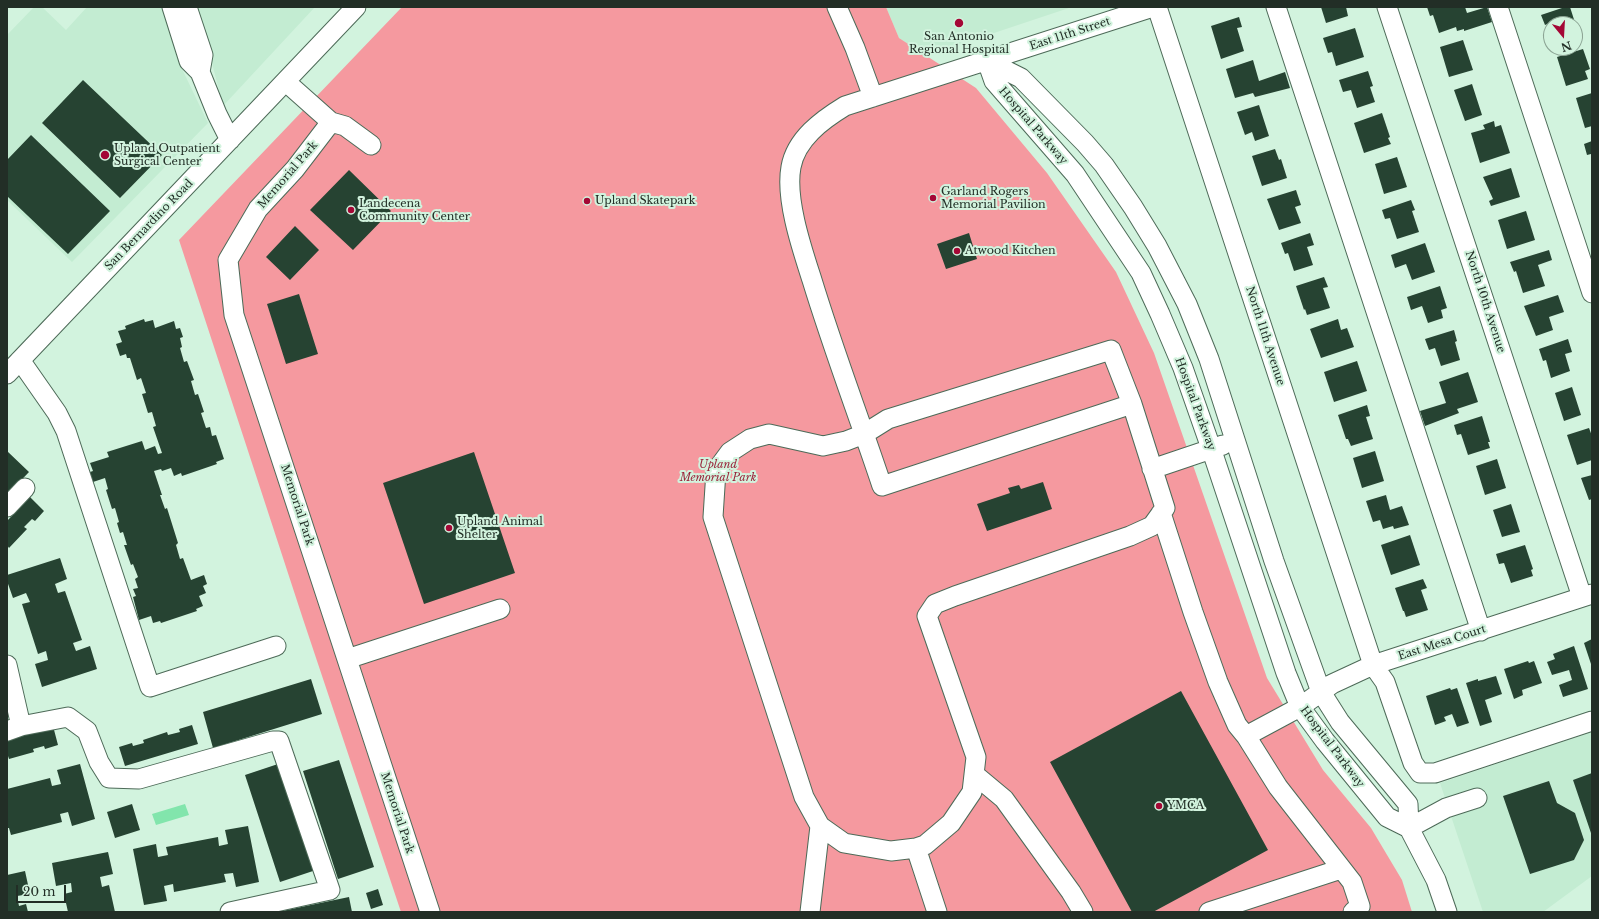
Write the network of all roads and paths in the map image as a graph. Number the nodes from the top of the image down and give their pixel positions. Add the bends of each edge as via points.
1 (172, 7) edge
2 (187, 7) edge
3 (356, 7) edge
4 (836, 7) edge
5 (1153, 7) edge
6 (1157, 7) edge
7 (1276, 7) edge
8 (1387, 7) edge
9 (1498, 7) edge
10 (987, 61) junction
11 (200, 72) junction
12 (286, 82) junction
13 (873, 97) junction
14 (331, 122) junction
15 (230, 140) junction
16 (371, 145) dead end
17 (1592, 293) edge
18 (20, 360) junction
19 (7, 374) edge
20 (1132, 404) junction
21 (864, 434) junction
22 (1236, 441) junction
23 (1211, 448) junction
24 (1152, 469) junction
25 (25, 488) dead end
26 (7, 507) edge
27 (1161, 513) junction
28 (1587, 596) edge
29 (500, 609) dead end
30 (1481, 631) junction
31 (276, 646) dead end
32 (347, 659) junction
33 (7, 665) edge
34 (1373, 665) junction
35 (1321, 692) junction
36 (1300, 707) junction
37 (1592, 721) edge
38 (14, 729) edge
39 (1246, 736) junction
40 (974, 774) junction
41 (1477, 798) dead end
42 (820, 826) junction
43 (1409, 828) junction
44 (916, 848) junction
45 (1341, 869) junction
46 (230, 912) edge
47 (430, 912) edge
48 (810, 912) edge
49 (937, 912) edge
50 (1083, 912) edge
51 (1209, 912) edge
52 (1353, 912) edge
53 (1447, 912) edge

1 - 11 street via 190,60
2 - 11 street via 202,55
3 - 12 street, San Bernardino Road
4 - 13 street
5 - 10 street, East 11th Street
6 - 34 street, North 11th Avenue
7 - 30 street
8 - 28 street, North 10th Avenue
9 - 17 street
10 - 13 street, East 11th Street
10 - 22 street, Hospital Parkway via 1021,78 1085,143 1134,207 1187,304 1209,359
10 - 23 street, Hospital Parkway via 994,81 1075,174 1141,273 1183,368
11 - 15 street via 216,114
12 - 14 street
12 - 15 street, San Bernardino Road
13 - 21 street, East 11th Street via 845,106 825,119 810,132 798,148 790,168 790,194 801,246
14 - 16 street via 345,126
14 - 32 street, Memorial Park via 295,169 258,209 228,260 234,315
15 - 18 street, San Bernardino Road
18 - 19 street, San Bernardino Road
18 - 31 street via 57,413 66,431 150,687
20 - 21 street, East 11th Street via 882,486
20 - 21 street via 1111,350 888,419
20 - 24 street
21 - 42 street via 824,446 769,434 750,439 730,452 716,471 713,517 804,797
22 - 23 street
22 - 35 street, Hospital Parkway via 1274,560
23 - 24 street
23 - 36 street, Hospital Parkway via 1286,673
24 - 27 street via 1165,508
25 - 26 street
27 - 39 street via 1192,612 1218,682 1236,725
27 - 40 street via 1152,526 1130,536 935,604 927,616 976,757
28 - 30 street, East Mesa Court
29 - 32 street
30 - 34 street, East Mesa Court
32 - 47 street, Memorial Park
33 - 38 street
34 - 35 street, East Mesa Court via 1332,684
34 - 37 street, North 11th Avenue via 1385,682 1413,763 1420,773 1435,773
35 - 36 street, East Mesa Court
35 - 43 street, Hospital Parkway via 1340,722 1408,804
36 - 39 street, East Mesa Court
36 - 43 street, Hospital Parkway via 1387,818
38 - 46 street via 68,717 87,730 99,762 109,778 139,779 279,741 330,890
39 - 45 street via 1278,787
40 - 44 street via 972,792 951,823 924,845
40 - 50 street via 1004,799
41 - 43 street via 1446,808
42 - 44 street via 844,843 891,851
42 - 48 street
43 - 53 street, Hospital Parkway via 1436,880
44 - 49 street
45 - 51 street
45 - 52 street via 1352,882 1360,906

